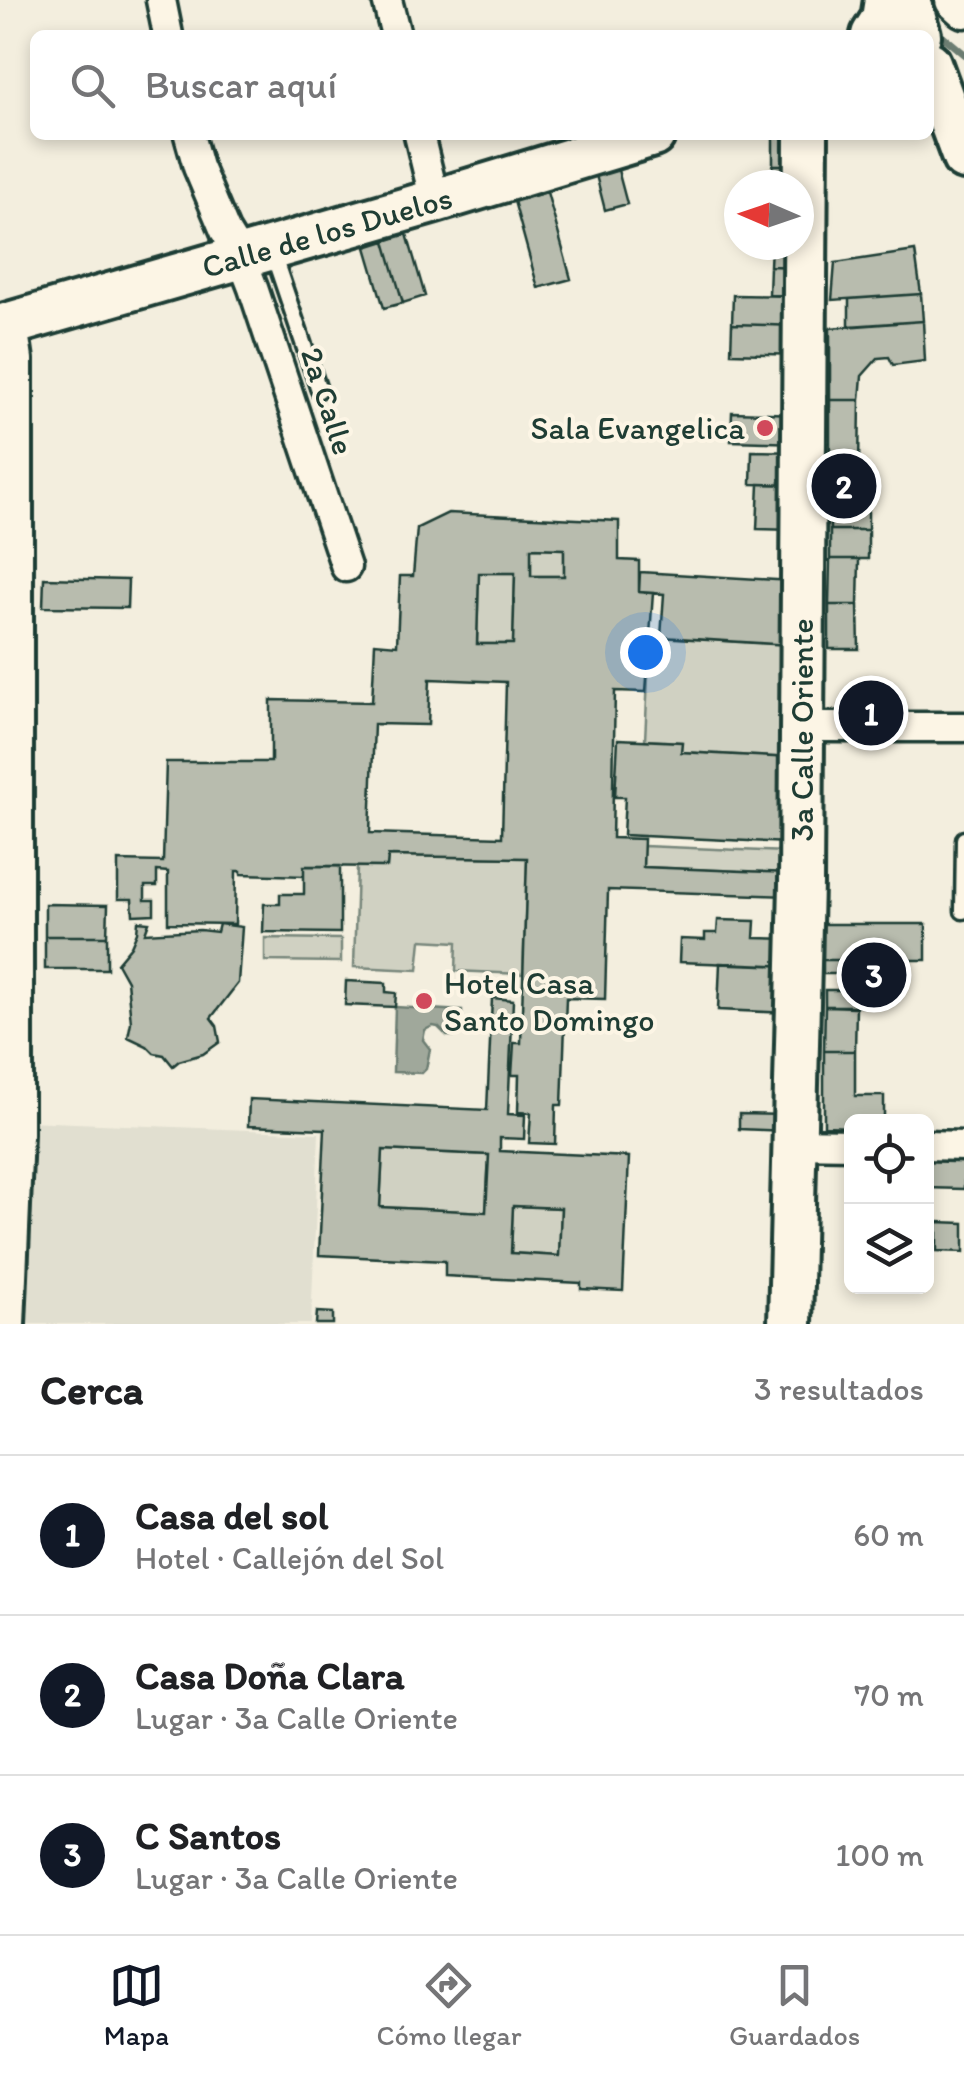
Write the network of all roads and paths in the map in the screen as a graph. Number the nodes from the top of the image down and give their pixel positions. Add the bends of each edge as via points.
1 (161, 0) edge
2 (387, 0) edge
3 (955, 0) edge
4 (964, 8) edge
5 (167, 30) edge
6 (395, 30) edge
7 (934, 77) edge
8 (934, 122) edge
9 (190, 140) edge
10 (421, 140) edge
11 (636, 140) edge
12 (806, 140) edge
13 (962, 153) edge
14 (435, 201) junction
15 (257, 253) junction
16 (2, 316) edge
17 (319, 390) dead end
18 (346, 567) dead end
19 (964, 727) edge
20 (802, 728) junction
21 (964, 840) edge
22 (962, 911) edge
23 (5, 1134) edge
24 (794, 1143) junction
25 (844, 1144) edge
26 (934, 1145) edge
27 (964, 1146) edge
28 (4, 1324) edge
29 (790, 1324) edge

1 - 5 street
2 - 6 street
3 - 4 main road
7 - 13 main road
8 - 13 main road
9 - 15 street, 2a Calle via 224,231
10 - 14 street
11 - 14 main road, Calle de los Duelos
12 - 20 main road, 3a Calle Oriente
14 - 15 main road, Calle de los Duelos
15 - 16 main road, Calle de los Duelos
15 - 17 lane
15 - 18 street, 2a Calle
16 - 23 main road via 10,360
19 - 20 street
20 - 24 main road, 3a Calle Oriente
21 - 22 lane
23 - 28 main road
24 - 25 street
24 - 29 main road, 3a Calle Oriente
26 - 27 street

